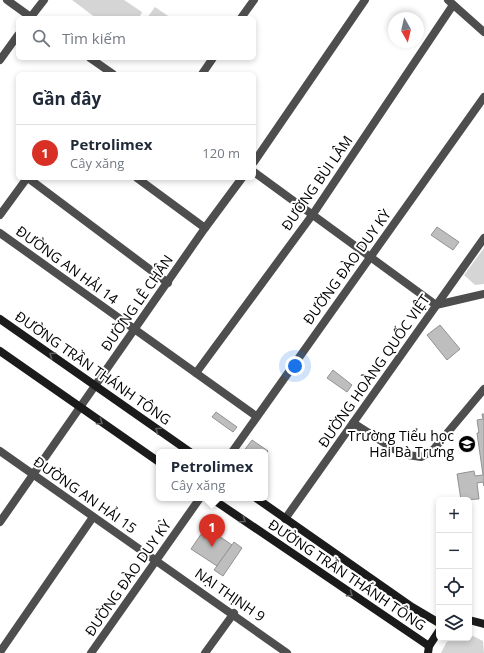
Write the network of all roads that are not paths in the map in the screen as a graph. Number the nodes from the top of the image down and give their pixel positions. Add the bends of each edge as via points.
1 (7, 0) edge
2 (44, 0) edge
3 (254, 0) edge
4 (365, 0) edge
5 (451, 2) edge
6 (28, 16) edge
7 (32, 16) edge
8 (242, 16) edge
9 (484, 32) edge
10 (16, 38) edge
11 (0, 60) edge
12 (92, 60) edge
13 (212, 60) edge
14 (104, 72) edge
15 (203, 72) edge
16 (484, 97) edge
17 (256, 159) edge
18 (256, 173) edge
19 (26, 180) edge
20 (31, 180) edge
21 (140, 180) edge
22 (241, 180) edge
23 (313, 214) junction
24 (0, 215) edge
25 (205, 228) junction
26 (0, 233) edge
27 (484, 238) edge
28 (371, 257) junction
29 (168, 283) junction
30 (484, 294) edge
31 (436, 305) junction
32 (0, 319) edge
33 (135, 329) junction
34 (0, 351) edge
35 (196, 373) junction
36 (95, 386) junction
37 (484, 389) edge
38 (81, 408) junction
39 (256, 416) junction
40 (352, 423) junction
41 (186, 449) edge
42 (234, 449) edge
43 (0, 451) edge
44 (156, 460) edge
45 (32, 474) junction
46 (198, 501) edge
47 (215, 501) edge
48 (260, 501) edge
49 (93, 517) junction
50 (285, 519) junction
51 (0, 522) edge
52 (156, 560) junction
53 (234, 614) junction
54 (436, 621) edge
55 (472, 621) edge
56 (484, 624) edge
57 (436, 635) edge
58 (428, 650) edge
59 (0, 652) edge
60 (91, 653) edge
61 (205, 653) edge
62 (287, 653) edge

1 - 6 street
2 - 7 street
3 - 8 street
4 - 17 street
5 - 9 street
5 - 23 street, ĐƯỜNG BÙI LÂM
10 - 11 street
12 - 14 street
13 - 15 street
16 - 28 street, ĐƯỜNG ĐÀO DUY KỲ
18 - 23 street
19 - 24 street
20 - 29 street
21 - 25 street
22 - 25 street, ĐƯỜNG LÊ CHÂN
23 - 28 street
23 - 35 street, ĐƯỜNG BÙI LÂM
25 - 29 street, ĐƯỜNG LÊ CHÂN
26 - 33 street, ĐƯỜNG AN HẢI 14
27 - 31 street, ĐƯỜNG HOÀNG QUỐC VIỆT
28 - 31 street
28 - 39 street, ĐƯỜNG ĐÀO DUY KỲ
29 - 33 street, ĐƯỜNG LÊ CHÂN
30 - 31 street
31 - 40 street, ĐƯỜNG HOÀNG QUỐC VIỆT
36 -> 32 main road, ĐƯỜNG TRẦN THÁNH TÔNG
33 - 35 street, ĐƯỜNG AN HẢI 14
33 - 36 street, ĐƯỜNG LÊ CHÂN
34 - 38 main road
35 - 39 street, ĐƯỜNG AN HẢI 14
36 - 38 street, ĐƯỜNG LÊ CHÂN
41 -> 36 main road, ĐƯỜNG TRẦN THÁNH TÔNG
37 - 40 street via 433,450 421,457 394,449
38 -> 44 main road
38 - 45 street, ĐƯỜNG LÊ CHÂN
39 - 42 street, ĐƯỜNG ĐÀO DUY KỲ
40 - 50 street, ĐƯỜNG HOÀNG QUỐC VIỆT
43 - 45 street, ĐƯỜNG AN HẢI 15
45 - 49 street, ĐƯỜNG AN HẢI 15
45 - 51 street, ĐƯỜNG LÊ CHÂN
46 - 52 street, ĐƯỜNG ĐÀO DUY KỲ
47 -> 58 main road, ĐƯỜNG TRẦN THÁNH TÔNG
48 - 50 main road, ĐƯỜNG TRẦN THÁNH TÔNG
49 - 52 street, ĐƯỜNG AN HẢI 15
49 - 59 street
50 - 54 main road, ĐƯỜNG TRẦN THÁNH TÔNG
52 - 53 street, NẠI THỊNH 9
52 - 60 street, ĐƯỜNG ĐÀO DUY KỲ
53 - 61 street
53 - 62 street, NẠI THỊNH 9
55 - 56 main road
57 - 58 main road

